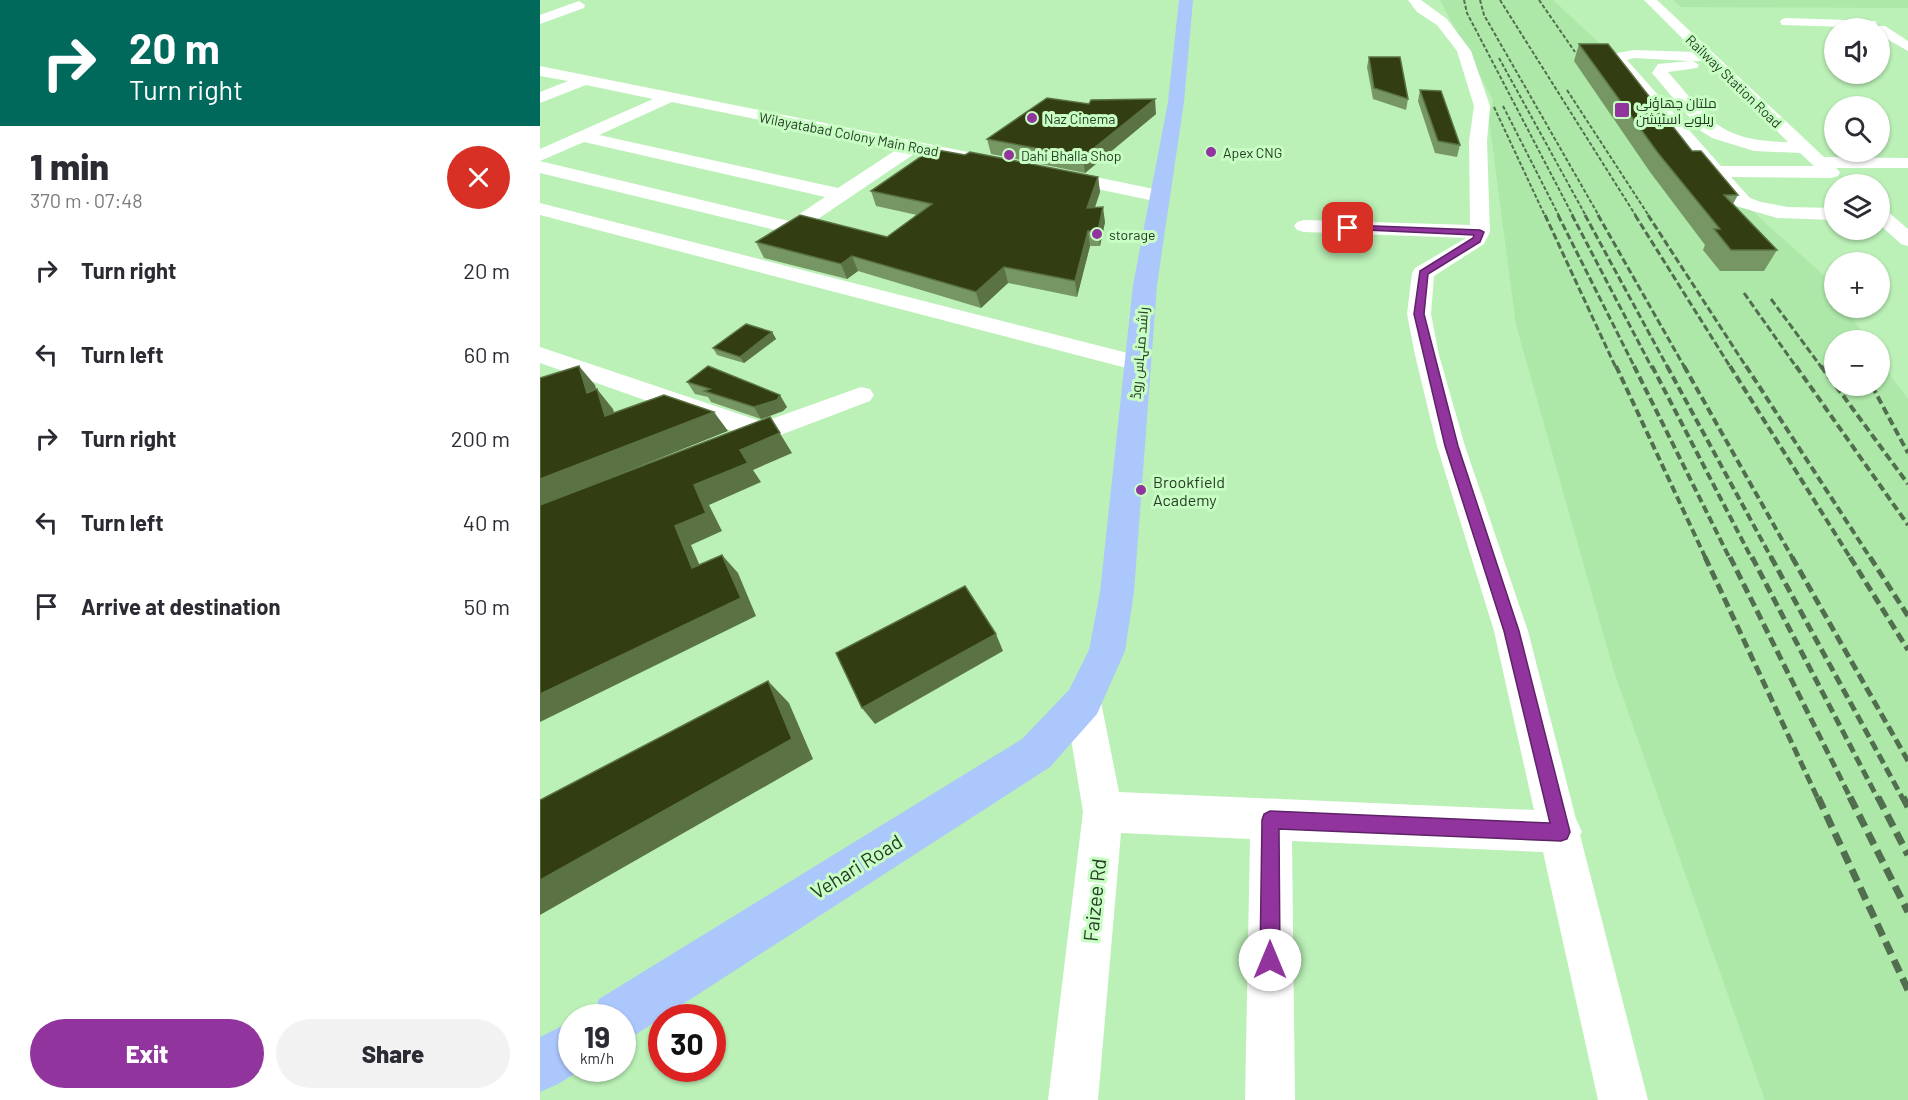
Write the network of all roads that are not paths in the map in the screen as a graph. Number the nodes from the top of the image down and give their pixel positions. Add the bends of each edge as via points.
1 (1186, 0) edge
2 (1414, 0) edge
3 (1650, 0) edge
4 (579, 2) edge
5 (547, 3) dead end
6 (1853, 11) dead end
7 (1864, 18) edge
8 (540, 20) edge
9 (1787, 22) dead end
10 (1824, 24) edge
11 (1890, 35) edge
12 (1908, 47) edge
13 (1712, 61) junction
14 (540, 71) edge
15 (584, 80) junction
16 (670, 97) junction
17 (540, 98) edge
18 (583, 137) junction
19 (913, 147) junction
20 (1804, 148) junction
21 (540, 156) edge
22 (987, 161) edge
23 (1908, 163) edge
24 (540, 167) edge
25 (1714, 171) junction
26 (1044, 173) edge
27 (1832, 173) edge
28 (842, 195) junction
29 (1159, 196) junction
30 (540, 209) edge
31 (1824, 214) edge
32 (1890, 224) edge
33 (1304, 226) dead end
34 (792, 228) junction
35 (1480, 232) junction
36 (1908, 240) edge
37 (742, 260) junction
38 (540, 355) edge
39 (1138, 363) junction
40 (593, 373) junction
41 (561, 386) edge
42 (861, 395) dead end
43 (761, 431) junction
44 (717, 449) edge
45 (1083, 702) junction
46 (1103, 812) junction
47 (1270, 820) junction
48 (1561, 832) junction
49 (636, 1005) edge
50 (558, 1055) edge
51 (540, 1066) edge
52 (1072, 1100) edge
53 (1270, 1100) edge
54 (1623, 1100) edge

1 - 29 main road, راشد منہاس روڈ via 1176,102
2 - 35 street via 1442,22 1464,51 1482,106 1478,141
3 - 13 street, Railway Station Road
4 - 5 street
4 - 8 street
6 - 7 street
9 - 10 street
11 - 12 street
13 - 20 street, Railway Station Road
13 - 20 street via 1670,66 1660,73 1717,134 1744,144
13 - 25 street via 1634,54 1617,57
14 - 15 street, Wilayatabad Colony Main Road
15 - 16 street, Wilayatabad Colony Main Road
15 - 17 street
16 - 18 street
16 - 19 street, Wilayatabad Colony Main Road
18 - 21 street
18 - 28 street
19 - 22 street, Wilayatabad Colony Main Road
19 - 28 street
20 - 27 street, Railway Station Road
23 - 27 street
24 - 34 street
25 - 27 street
25 - 31 street via 1743,202 1758,208 1778,213
26 - 29 street
28 - 34 street
29 - 39 main road, راشد منہاس روڈ
30 - 37 street
32 - 36 street
33 - 35 street
34 - 37 street
35 - 48 street via 1477,240 1423,273 1419,314 1452,446 1511,631
37 - 39 street
38 - 40 street
39 - 45 main road, راشد منہاس روڈ via 1117,592 1107,651
40 - 41 street
40 - 43 street
42 - 43 street
43 - 44 street
45 - 46 street, Faizee Rd
45 - 49 main road, Vehari Road via 1036,753
46 - 47 street
46 - 52 street, Faizee Rd
47 - 48 street
47 - 53 street
48 - 54 street
50 - 51 main road

